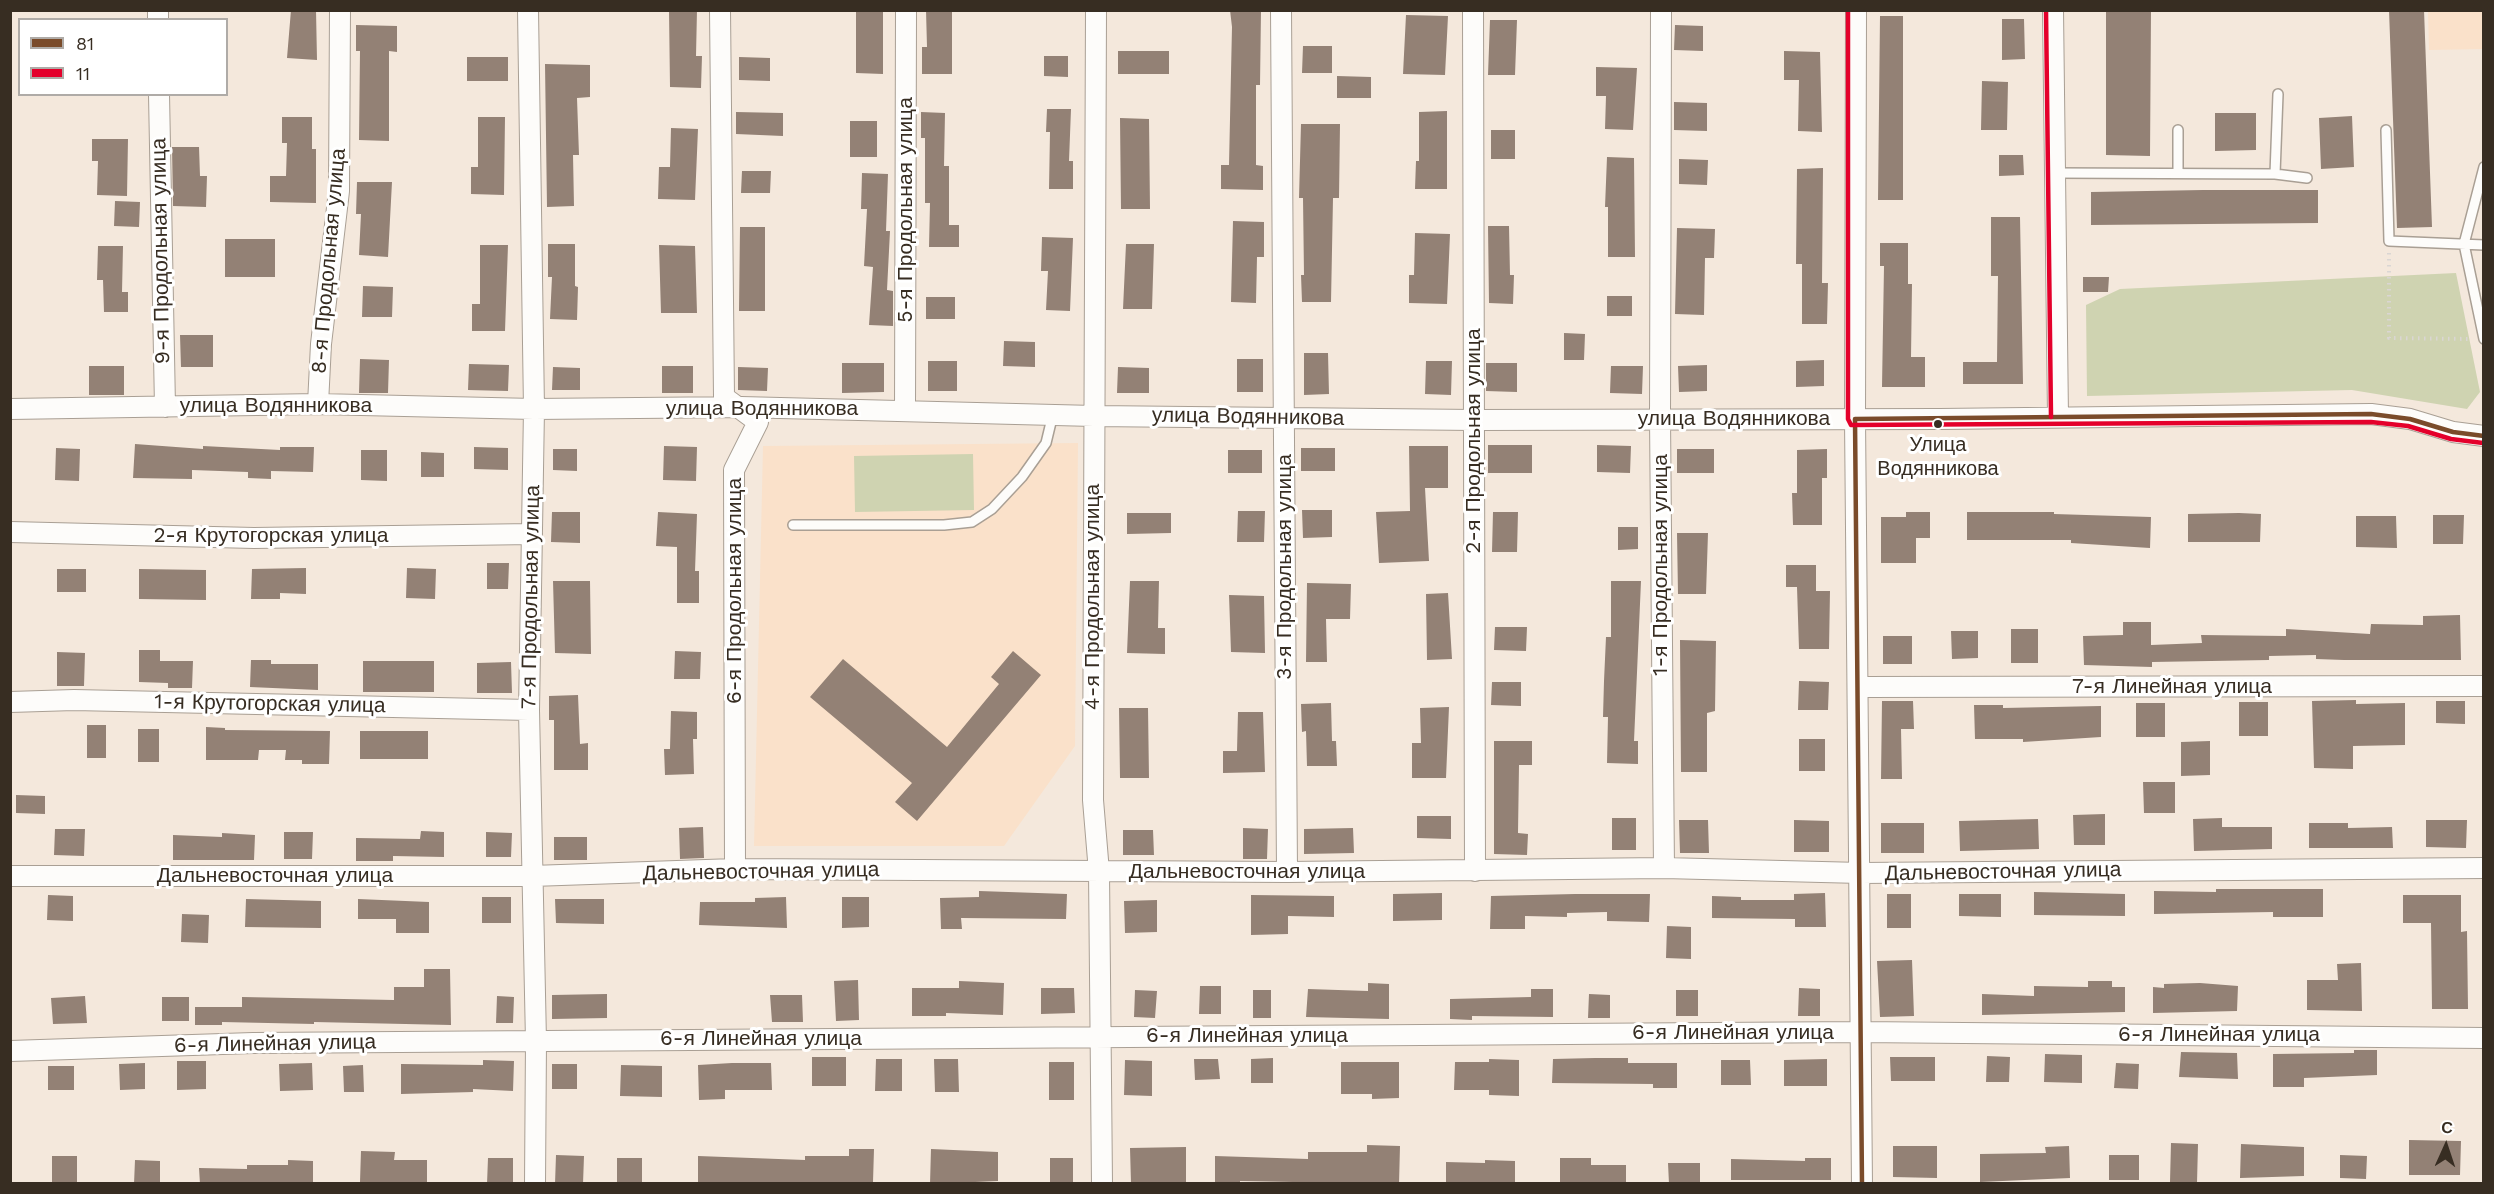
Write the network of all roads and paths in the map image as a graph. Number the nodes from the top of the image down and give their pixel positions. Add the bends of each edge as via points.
1 (340, 10) edge
2 (528, 10) edge
3 (720, 10) edge
4 (906, 10) edge
5 (1096, 10) edge
6 (1281, 10) edge
7 (1473, 10) edge
8 (1660, 10) edge
9 (1856, 10) edge
10 (2053, 10) edge
11 (2278, 94) dead end
12 (159, 96) edge
13 (2178, 130) dead end
14 (2386, 130) dead end
15 (2484, 167) edge
16 (2055, 173) junction
17 (2178, 173) junction
18 (2275, 174) junction
19 (2307, 178) dead end
20 (2389, 241) junction
21 (2464, 244) junction
22 (2484, 245) edge
23 (2483, 339) edge
24 (318, 404) junction
25 (165, 407) junction
26 (741, 407) junction
27 (10, 409) edge
28 (534, 409) junction
29 (905, 410) junction
30 (1053, 414) junction
31 (1094, 416) junction
32 (2058, 417) junction
33 (1284, 418) junction
34 (1660, 418) junction
35 (1855, 419) junction
36 (1474, 420) junction
37 (2484, 436) edge
38 (794, 525) dead end
39 (10, 532) edge
40 (532, 534) junction
41 (2484, 686) edge
42 (1860, 687) junction
43 (10, 702) edge
44 (529, 710) junction
45 (2484, 867) edge
46 (1664, 868) junction
47 (735, 869) junction
48 (1475, 871) junction
49 (1099, 872) junction
50 (1287, 872) junction
51 (1861, 873) junction
52 (10, 876) edge
53 (532, 876) junction
54 (1860, 1032) junction
55 (1101, 1037) junction
56 (2484, 1038) edge
57 (536, 1041) junction
58 (10, 1051) edge
59 (535, 1184) edge
60 (1102, 1184) edge
61 (1862, 1184) edge

1 - 24 street, 8-я Продольная улица via 339,191
2 - 28 street, 7-я Продольная улица
3 - 26 street, 6-я Продольная улица via 724,397
4 - 29 street, 5-я Продольная улица
5 - 31 street, 4-я Продольная улица
6 - 33 street, 3-я Продольная улица
7 - 36 street, 2-я Продольная улица
8 - 34 street, 1-я Продольная улица
9 - 35 street
10 - 16 street
11 - 18 lane
12 - 25 street, 9-я Продольная улица
13 - 17 lane
14 - 20 lane
15 - 21 lane
16 - 17 lane
16 - 32 street
17 - 18 lane
18 - 19 lane
20 - 21 lane
20 - 23 path via 2389,338
21 - 22 lane
21 - 23 lane
24 - 25 street, улица Водянникова
24 - 28 street, улица Водянникова
25 - 27 street, улица Водянникова
26 - 28 street, улица Водянникова
26 - 29 street, улица Водянникова
26 - 47 street, 6-я Продольная улица via 758,422 734,470
28 - 40 street, 7-я Продольная улица
29 - 30 street, улица Водянникова
30 - 31 street, улица Водянникова
30 - 38 lane via 1046,443 1022,477 992,509 972,522
31 - 33 street, улица Водянникова
31 - 49 street, 4-я Продольная улица via 1093,800
32 - 35 street, улица Водянникова
32 - 37 street, улица Водянникова via 2371,414
33 - 36 street, улица Водянникова
33 - 50 street, 3-я Продольная улица
34 - 35 street, улица Водянникова
34 - 36 street, улица Водянникова
34 - 46 street, 1-я Продольная улица
35 - 42 street
36 - 48 street, 2-я Продольная улица
39 - 40 street, 2-я Крутогорская улица via 254,538
40 - 44 street, 7-я Продольная улица
41 - 42 street, 7-я Линейная улица
42 - 51 street
43 - 44 street, 1-я Крутогорская улица
44 - 53 street, 7-я Продольная улица
45 - 51 street, Дальневосточная улица
46 - 48 street, Дальневосточная улица
46 - 51 street, Дальневосточная улица
47 - 49 street, Дальневосточная улица
47 - 53 street, Дальневосточная улица
48 - 50 street, Дальневосточная улица
49 - 50 street, Дальневосточная улица
49 - 55 street, 4-я Продольная улица
51 - 54 street
52 - 53 street, Дальневосточная улица
53 - 57 street, 7-я Продольная улица
54 - 55 street, 6-я Линейная улица
54 - 56 street, 6-я Линейная улица
54 - 61 street
55 - 57 street, 6-я Линейная улица
55 - 60 street, 4-я Продольная улица
57 - 58 street, 6-я Линейная улица via 253,1043
57 - 59 street, 7-я Продольная улица

